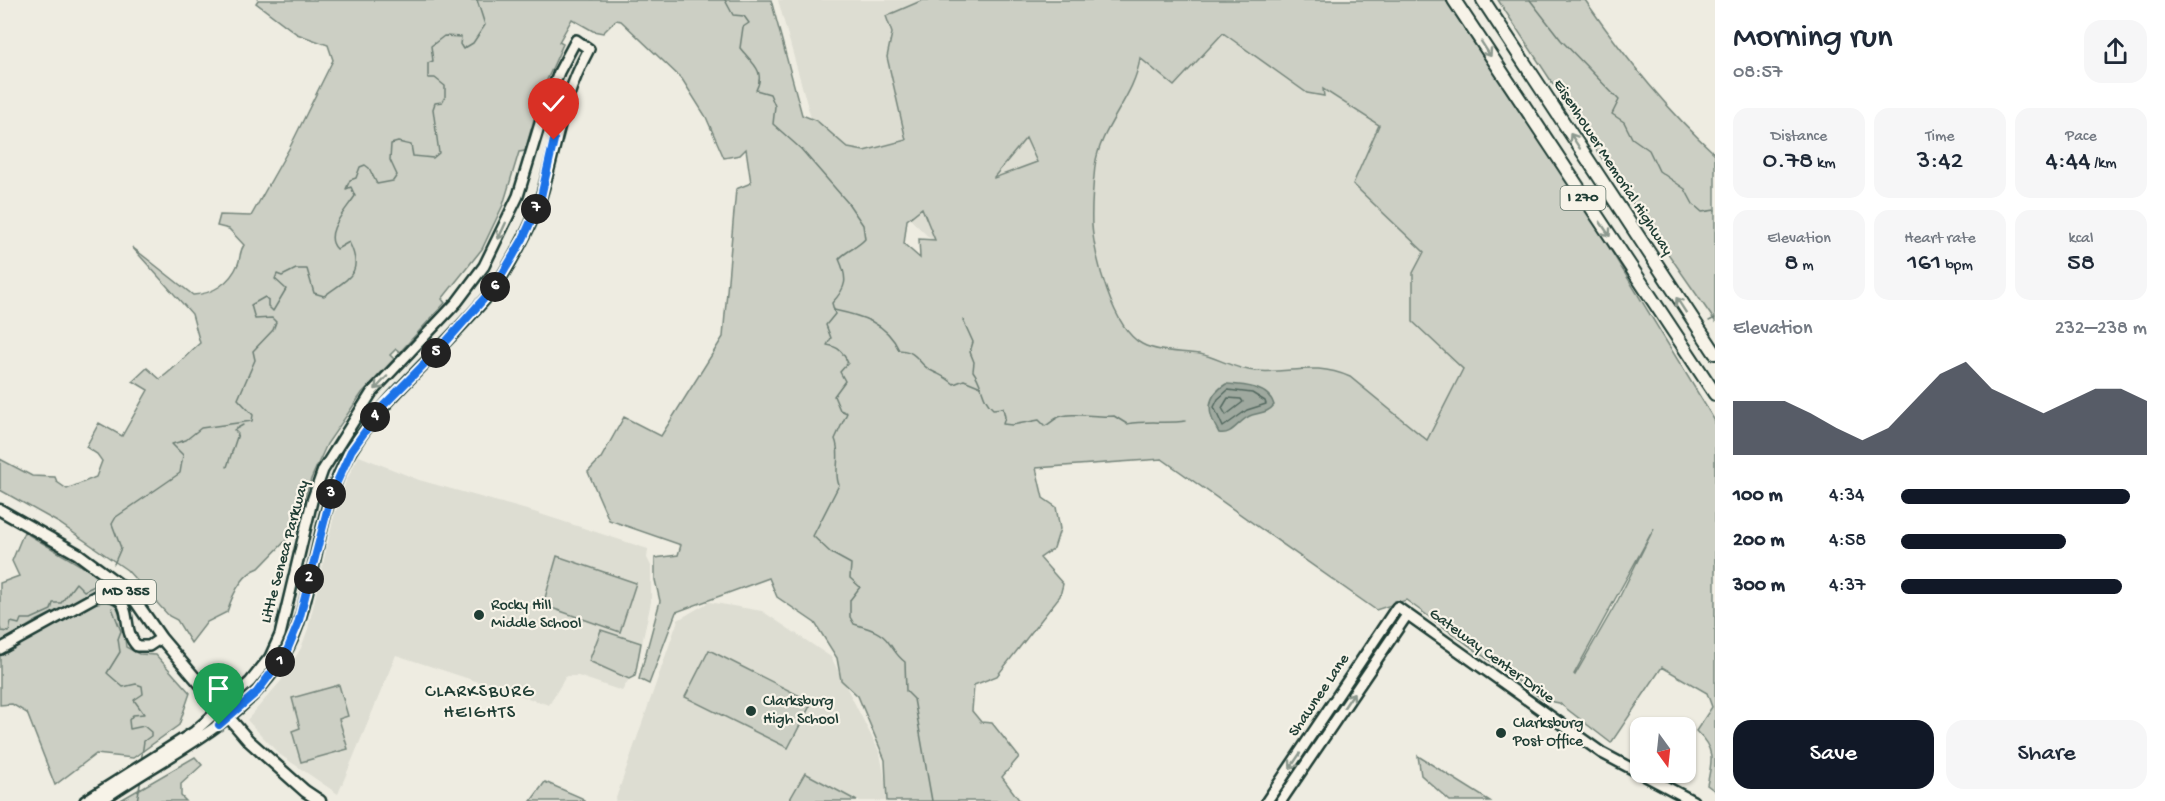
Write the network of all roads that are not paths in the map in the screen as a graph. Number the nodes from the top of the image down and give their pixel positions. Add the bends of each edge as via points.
1 (1454, 0) edge
2 (1484, 0) edge
3 (1715, 353) edge
4 (1715, 394) edge
5 (0, 510) edge
6 (1397, 608) joint
7 (1407, 615) junction
8 (161, 638) junction
9 (0, 649) edge
10 (224, 714) junction
11 (123, 780) junction
12 (85, 801) edge
13 (100, 801) edge
14 (320, 801) edge
15 (1267, 801) edge
16 (1281, 801) edge
17 (1694, 801) edge

1 -> 4 highway, I 270
3 -> 2 highway, Eisenhower Memorial Highway / I 270
5 - 8 main road, MD 355 via 78,554 117,583 151,620
6 - 7 street, Gateway Center Drive
6 -> 15 street, Shawnee Lane
16 -> 7 street, Shawnee Lane
7 - 17 street, Gateway Center Drive via 1602,753
8 - 9 street via 149,646 136,646 121,601 98,595
8 - 10 main road, MD 355
10 -> 10 street, Little Seneca Parkway via 257,692 286,653 298,624 331,495 351,451 383,406 496,285 523,239 540,201 564,105 589,50 576,40 541,120 518,196 484,266 372,393 338,443 312,501 280,635 270,657
10 - 11 street, Little Seneca Parkway
10 - 14 main road, MD 355 via 272,762
11 - 12 street, Little Seneca Parkway
11 - 13 street, Little Seneca Parkway

